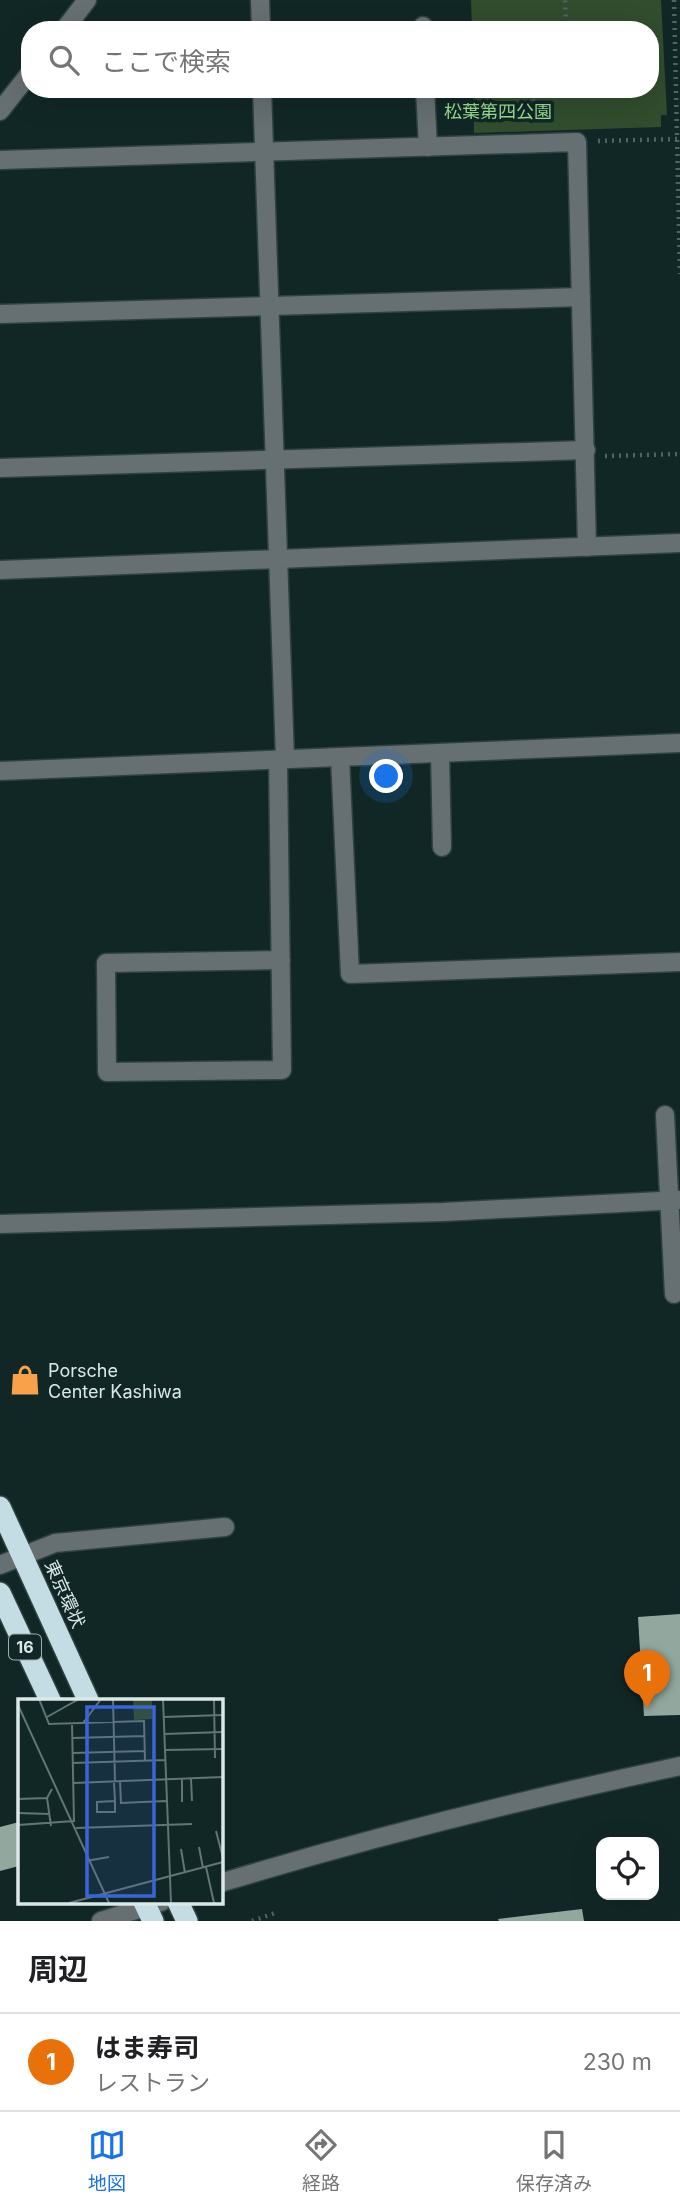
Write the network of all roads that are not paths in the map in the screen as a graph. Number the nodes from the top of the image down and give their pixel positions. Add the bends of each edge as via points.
1 (87, 0) edge
2 (260, 0) edge
3 (71, 21) edge
4 (261, 21) edge
5 (21, 84) edge
6 (262, 98) edge
7 (425, 98) edge
8 (0, 111) edge
9 (428, 147) junction
10 (264, 152) junction
11 (0, 160) edge
12 (581, 297) junction
13 (269, 306) junction
14 (0, 314) edge
15 (586, 453) junction
16 (275, 460) junction
17 (0, 468) edge
18 (680, 543) edge
19 (587, 547) junction
20 (278, 559) junction
21 (0, 570) edge
22 (680, 743) edge
23 (440, 753) junction
24 (340, 757) junction
25 (281, 759) junction
26 (0, 771) edge
27 (442, 847) dead end
28 (281, 960) junction
29 (680, 962) edge
30 (665, 1115) dead end
31 (675, 1200) edge
32 (0, 1224) edge
33 (674, 1293) dead end
34 (0, 1507) edge
35 (225, 1527) dead end
36 (23, 1555) junction
37 (0, 1565) edge
38 (0, 1593) edge
39 (50, 1699) edge
40 (88, 1699) edge
41 (680, 1766) edge
42 (222, 1882) edge
43 (179, 1904) edge
44 (151, 1908) edge
45 (102, 1921) edge
46 (187, 1921) edge

1 - 3 street
2 - 4 street
5 - 8 street
6 - 10 street
7 - 9 street
9 - 10 street
9 - 12 street via 577,142
10 - 11 street
10 - 13 street
12 - 13 street
12 - 15 street
13 - 14 street
13 - 16 street
15 - 16 street
15 - 19 street
16 - 17 street
16 - 20 street
18 - 19 street
19 - 20 street
20 - 21 street
20 - 25 street
22 - 23 street
23 - 24 street
23 - 27 street
24 - 25 street
24 - 29 street via 350,974
25 - 26 street
25 - 28 street
28 - 28 street via 106,963 107,1072 282,1070
30 - 31 street
31 - 32 street via 443,1212
31 - 33 street
34 - 36 highway, 東京環状 / 16
35 - 36 street via 55,1543
36 - 37 street
36 - 40 highway, 東京環状 / 16
38 - 39 highway, 16
41 - 42 street via 364,1841
43 - 46 highway
44 - 45 street

